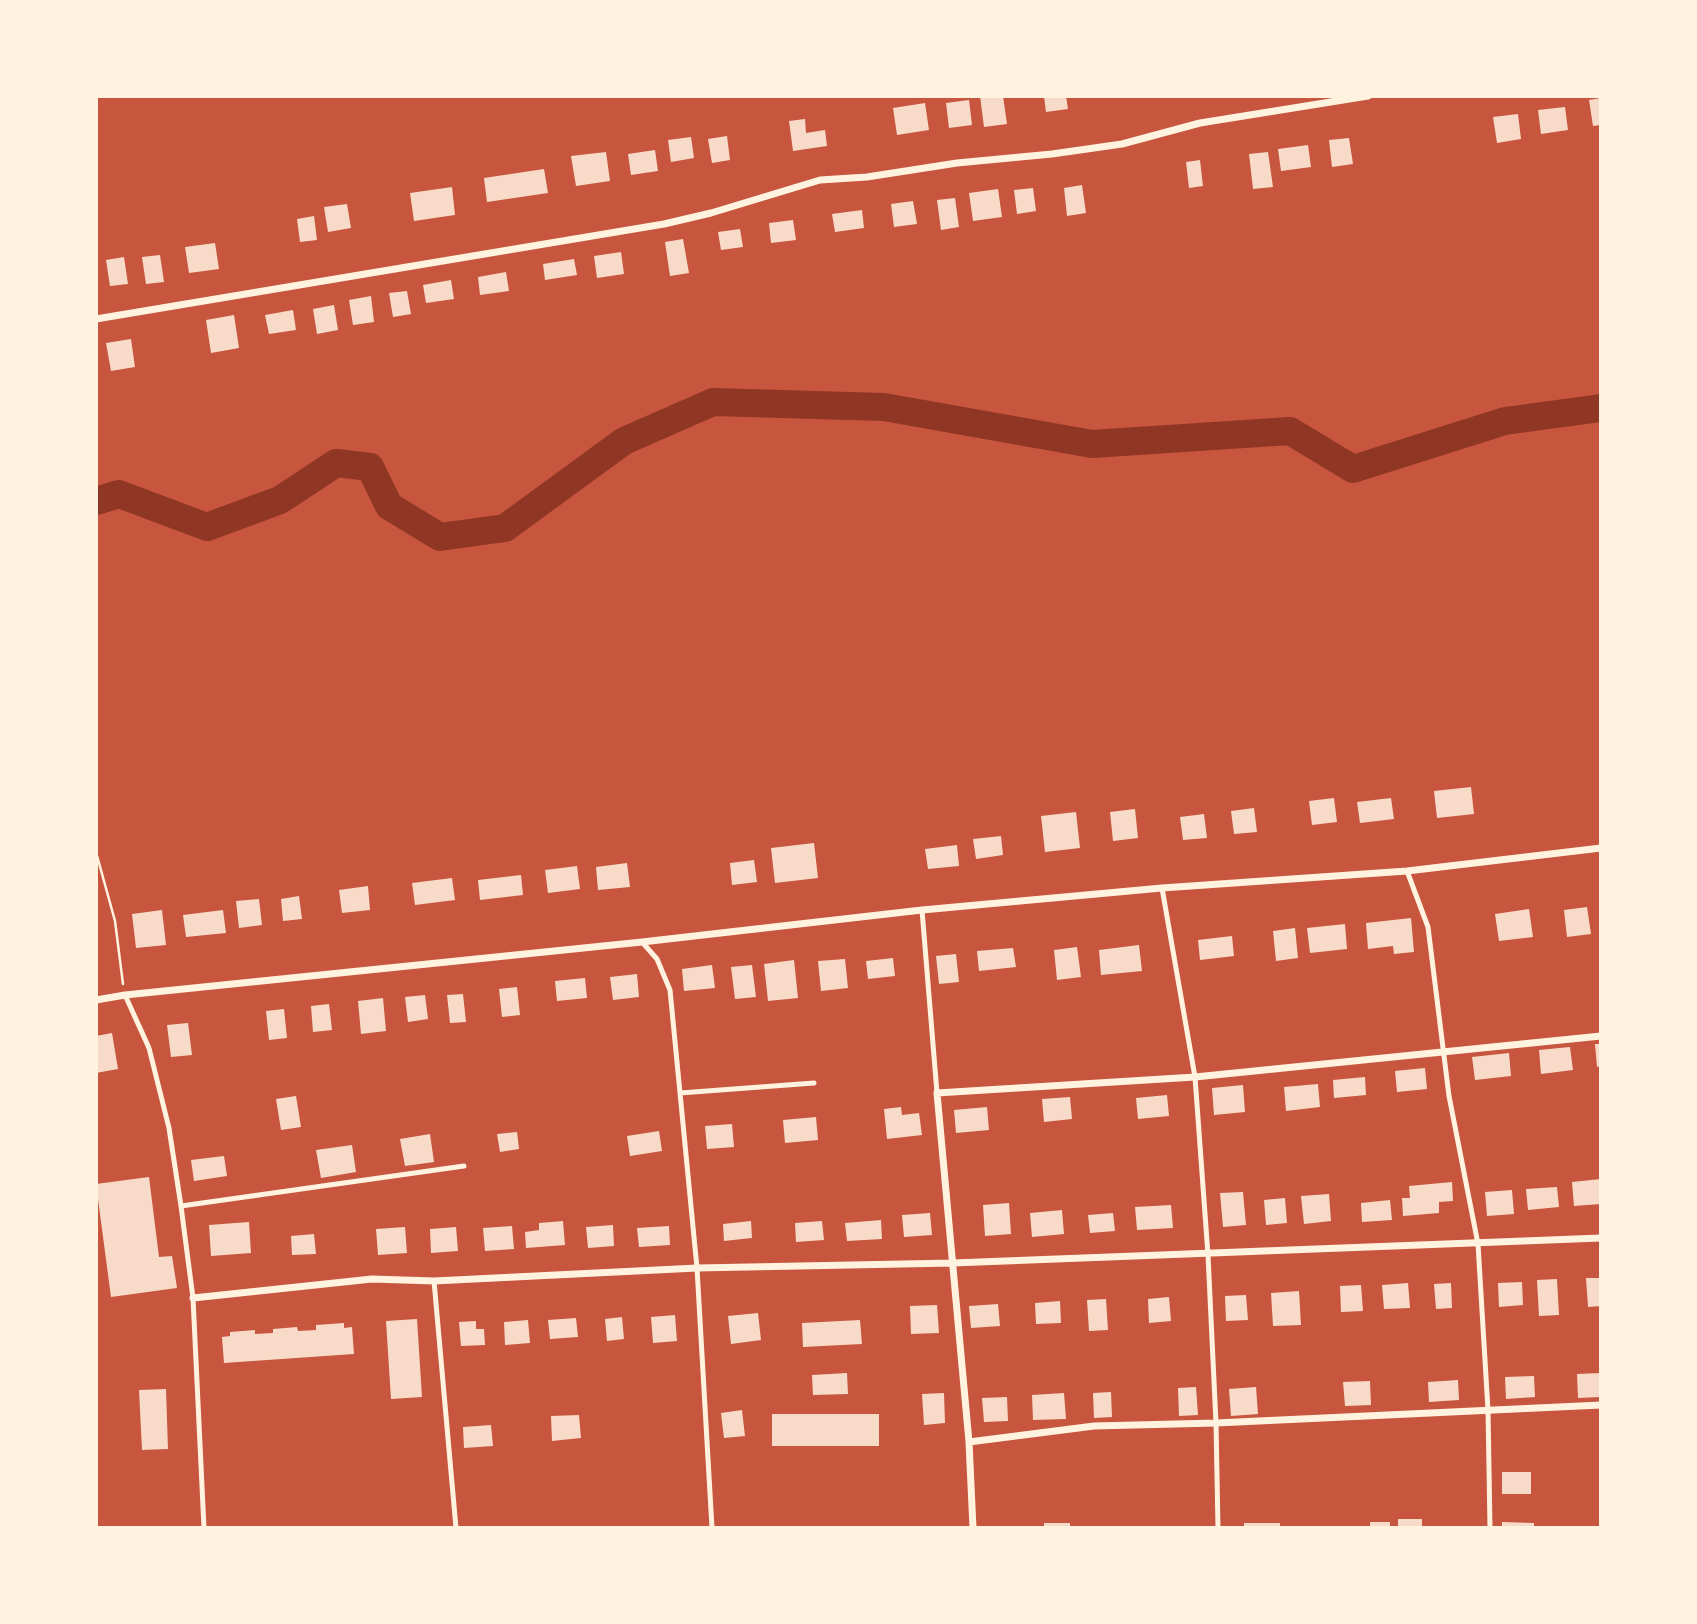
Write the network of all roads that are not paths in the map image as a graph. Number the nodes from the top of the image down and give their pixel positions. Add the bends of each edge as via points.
1 (1368, 96) edge
2 (96, 319) edge
3 (1601, 848) edge
4 (1407, 871) junction
5 (1162, 888) junction
6 (922, 909) junction
7 (642, 942) junction
8 (125, 995) junction
9 (96, 1000) edge
10 (1601, 1036) edge
11 (1444, 1052) junction
12 (1195, 1077) junction
13 (814, 1083) dead end
14 (680, 1093) junction
15 (937, 1093) junction
16 (464, 1166) dead end
17 (181, 1206) junction
18 (1601, 1238) edge
19 (1478, 1244) junction
20 (1208, 1255) junction
21 (953, 1264) junction
22 (697, 1268) junction
23 (435, 1281) junction
24 (193, 1298) junction
25 (1601, 1405) edge
26 (1488, 1410) junction
27 (1216, 1423) junction
28 (969, 1441) junction
29 (204, 1528) edge
30 (456, 1528) edge
31 (712, 1528) edge
32 (973, 1528) edge
33 (1218, 1528) edge
34 (1490, 1528) edge

1 - 2 street via 1200,123 1122,144 820,180 664,224
3 - 4 street
4 - 5 street
4 - 11 lane via 1428,926
5 - 6 street
5 - 12 lane
6 - 7 street
6 - 15 lane
7 - 8 street
7 - 14 lane via 657,959 670,990
8 - 9 street
8 - 17 lane via 149,1048 169,1128
10 - 11 street
11 - 12 street
11 - 19 lane
12 - 15 street
12 - 20 lane
13 - 14 lane
14 - 22 lane
15 - 21 street
16 - 17 lane
17 - 24 lane
18 - 19 street
19 - 20 street
19 - 26 lane
20 - 21 street
20 - 27 lane
21 - 22 street
21 - 28 street
22 - 23 street
22 - 31 lane
23 - 24 street via 372,1279
23 - 30 lane
24 - 29 lane
25 - 26 street
26 - 27 street
26 - 34 lane
27 - 28 street via 1094,1426
27 - 33 lane
28 - 32 street

